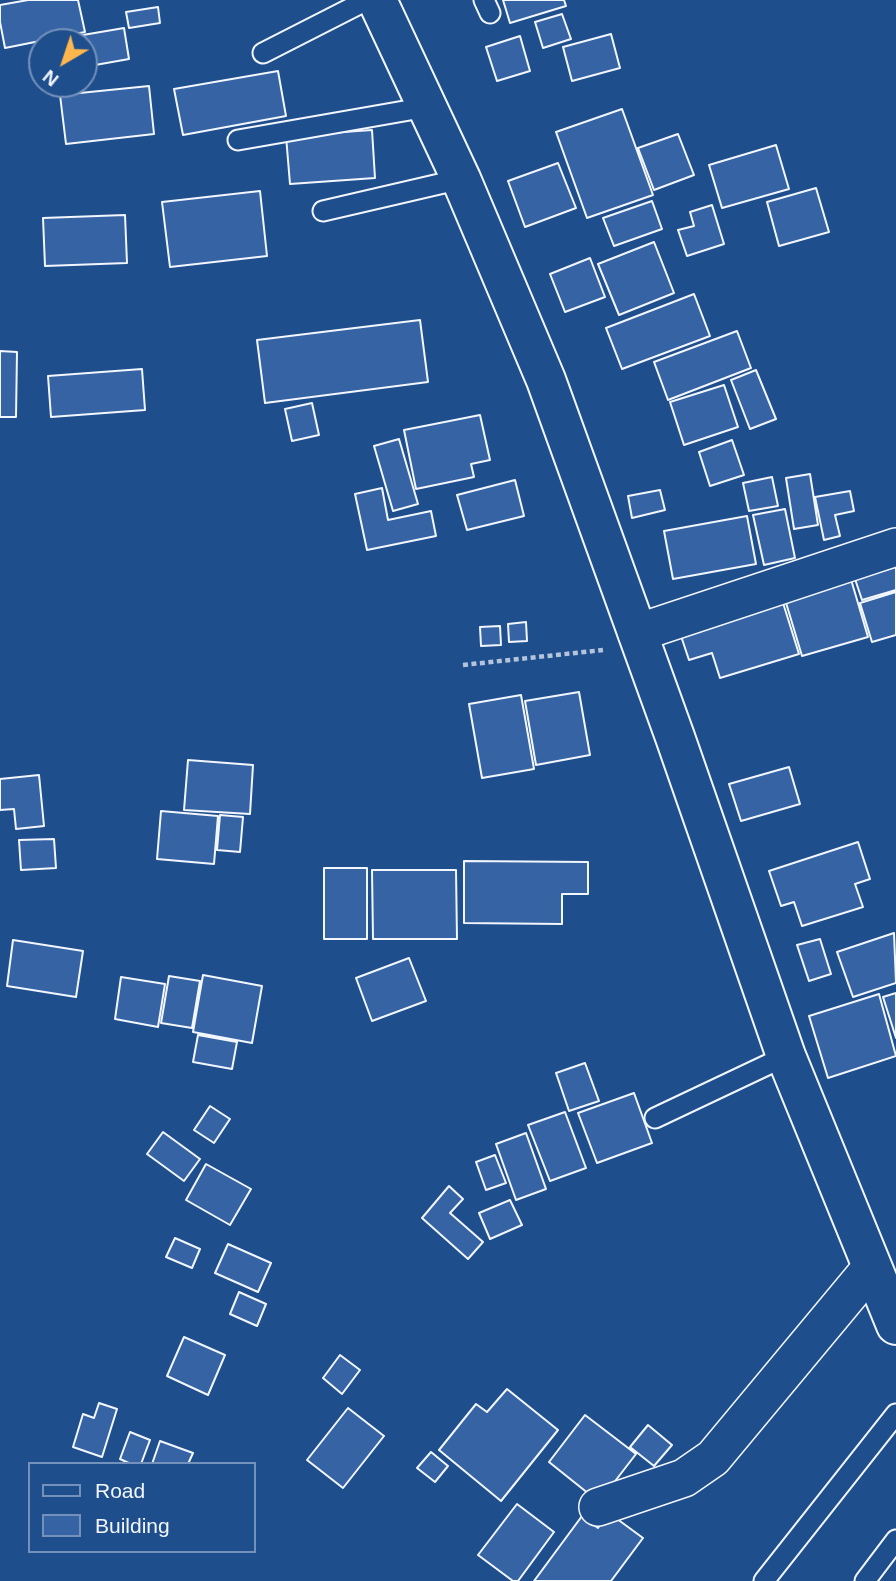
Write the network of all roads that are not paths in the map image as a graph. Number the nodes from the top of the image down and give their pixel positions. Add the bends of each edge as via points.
1 (367, 0) edge
2 (377, 0) edge
3 (263, 53) dead end
4 (428, 107) junction
5 (238, 140) dead end
6 (461, 180) junction
7 (323, 211) dead end
8 (896, 547) edge
9 (640, 639) junction
10 (786, 1056) junction
11 (655, 1118) dead end
12 (872, 1268) junction
13 (896, 1325) edge
14 (896, 1414) edge
15 (598, 1507) dead end
16 (896, 1540) edge
17 (764, 1581) edge
18 (864, 1581) edge

1 - 3 lane
2 - 4 street
4 - 5 lane
4 - 6 street
6 - 7 lane
6 - 9 street via 545,380
8 - 9 street
9 - 10 street
10 - 11 lane
10 - 12 street
12 - 13 street
12 - 15 street via 713,1458 684,1478
14 - 17 lane
16 - 18 lane

